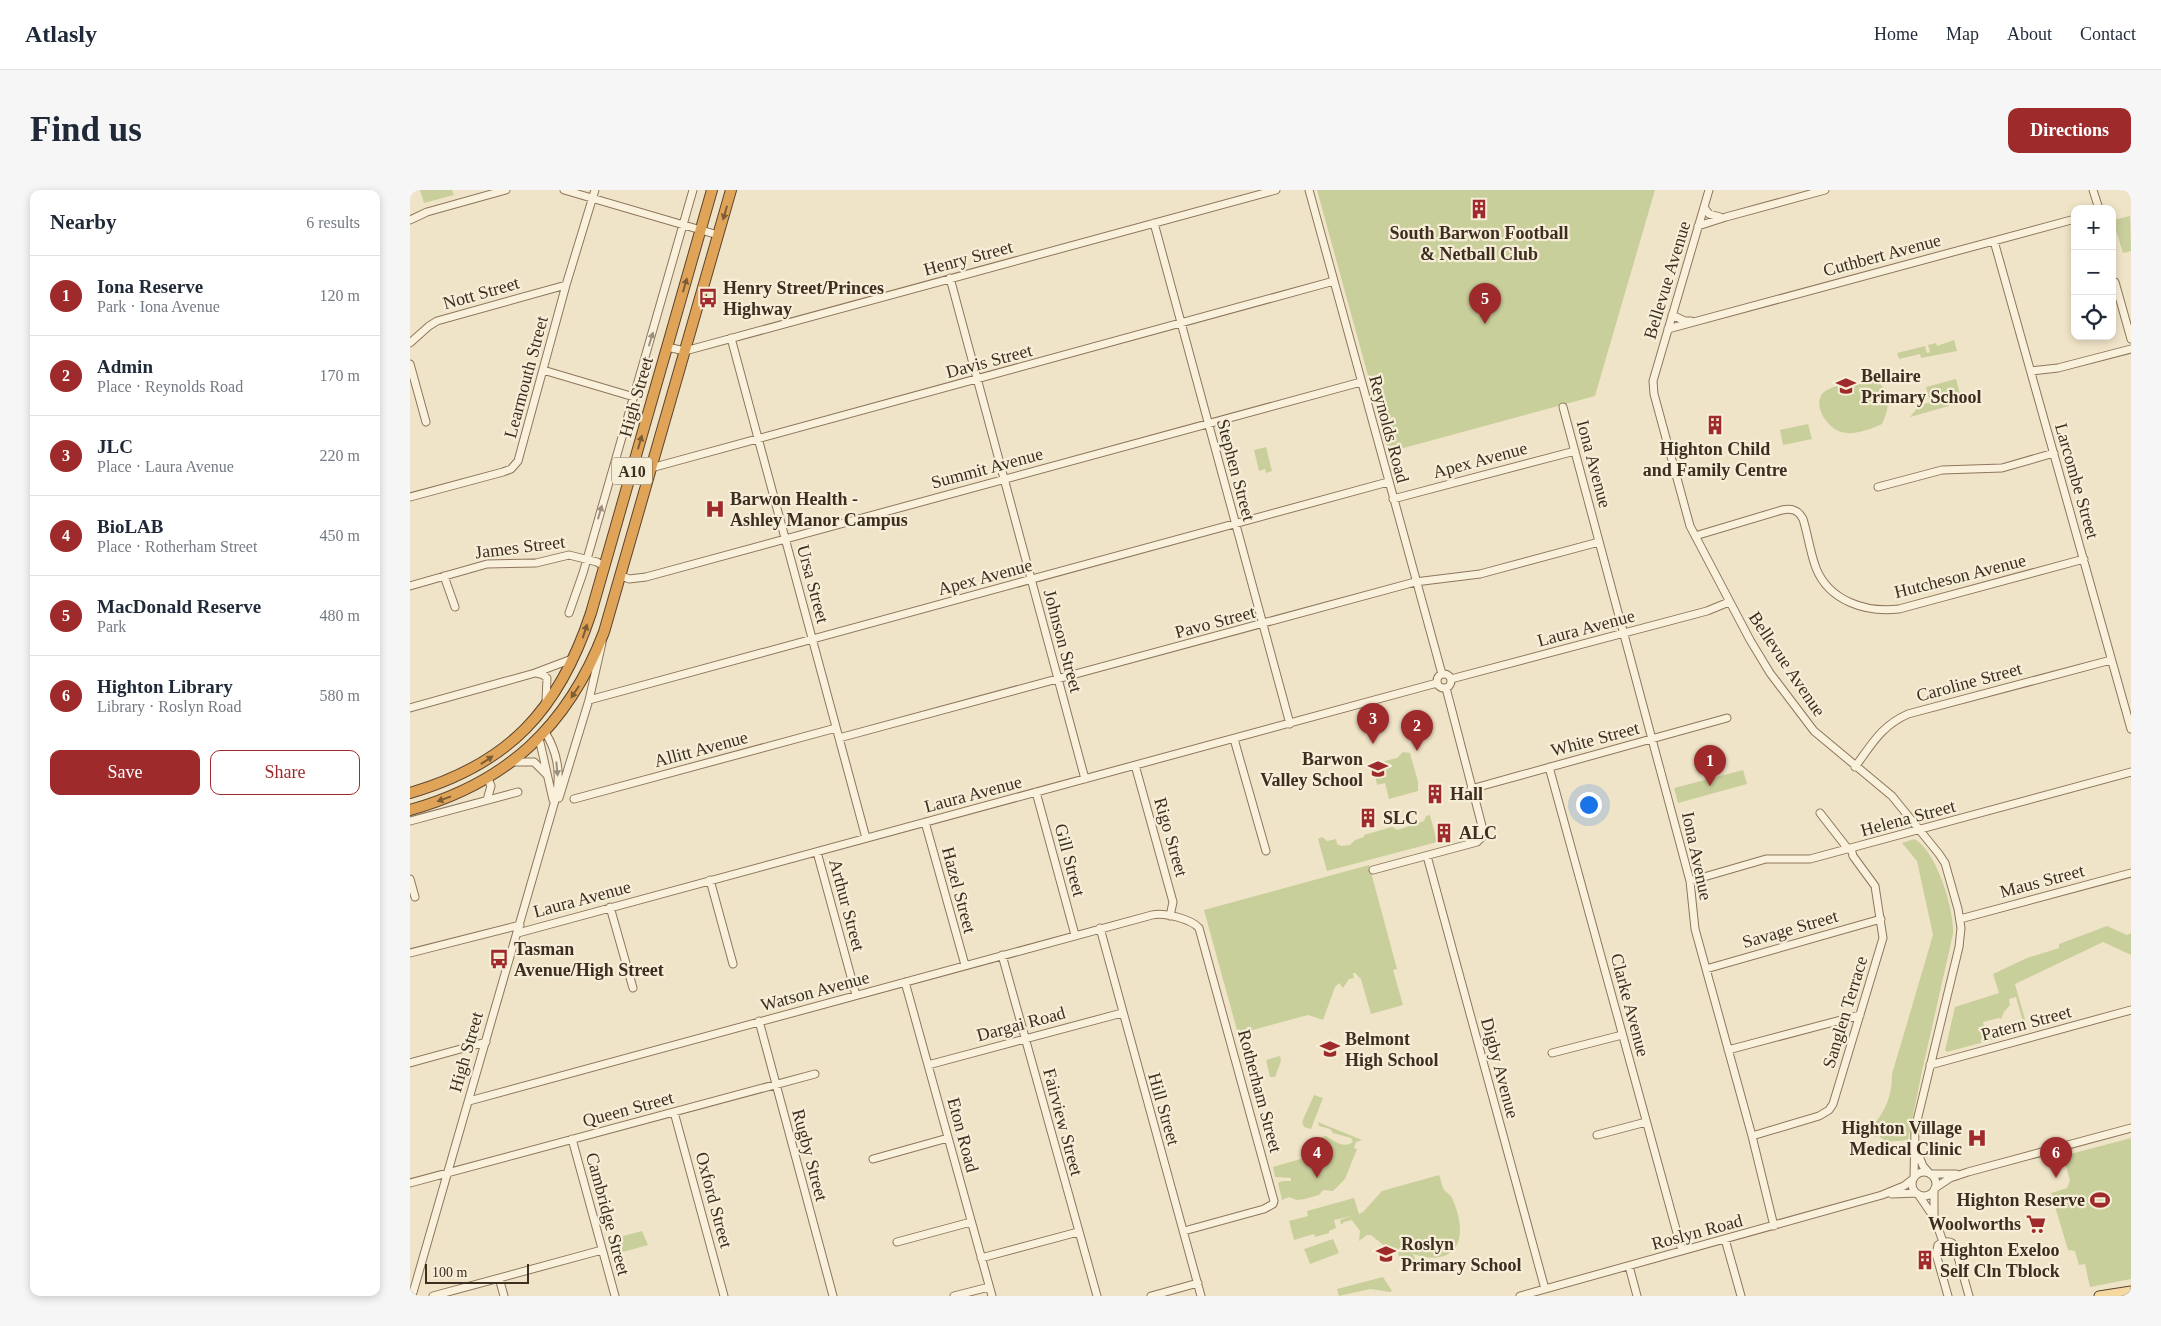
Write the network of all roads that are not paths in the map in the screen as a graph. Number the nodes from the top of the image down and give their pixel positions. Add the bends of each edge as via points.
1 (506, 190) edge
2 (564, 190) edge
3 (693, 190) edge
4 (712, 190) edge
5 (731, 190) edge
6 (1276, 190) edge
7 (1309, 190) edge
8 (1709, 190) edge
9 (1825, 190) edge
10 (2093, 190) edge
11 (594, 194) edge
12 (2097, 205) edge
13 (1704, 207) junction
14 (1726, 217) junction
15 (410, 220) edge
16 (2071, 220) edge
17 (683, 224) junction
18 (1154, 224) junction
19 (1698, 226) junction
20 (701, 230) junction
21 (718, 235) junction
22 (1994, 240) junction
23 (950, 278) junction
24 (1334, 281) junction
25 (566, 285) junction
26 (2116, 286) edge
27 (1672, 314) junction
28 (1696, 320) junction
29 (1181, 322) junction
30 (1668, 329) junction
31 (730, 338) junction
32 (2131, 339) edge
33 (410, 343) edge
34 (667, 347) junction
35 (2131, 349) edge
36 (685, 351) junction
37 (410, 364) edge
38 (2058, 368) junction
39 (543, 370) junction
40 (2031, 371) junction
41 (977, 380) junction
42 (2034, 381) junction
43 (1361, 382) junction
44 (634, 397) junction
45 (1563, 407) dead end
46 (426, 422) dead end
47 (1208, 424) junction
48 (758, 438) junction
49 (1575, 451) junction
50 (2054, 454) junction
51 (651, 468) junction
52 (1004, 479) junction
53 (1388, 482) junction
54 (1878, 487) dead end
55 (410, 497) edge
56 (1393, 499) junction
57 (1236, 525) junction
58 (1695, 536) junction
59 (785, 539) junction
60 (1599, 542) junction
61 (587, 559) junction
62 (2084, 560) junction
63 (604, 566) junction
64 (620, 575) junction
65 (444, 576) junction
66 (1032, 580) junction
67 (1415, 582) junction
68 (410, 586) edge
69 (1729, 602) junction
70 (455, 607) dead end
71 (569, 613) dead end
72 (1263, 625) junction
73 (604, 632) junction
74 (1624, 634) junction
75 (812, 639) junction
76 (574, 658) junction
77 (2111, 660) junction
78 (535, 673) junction
79 (1442, 674) junction
80 (1058, 679) junction
81 (1451, 679) junction
82 (1437, 683) junction
83 (1446, 688) junction
84 (589, 700) junction
85 (546, 705) junction
86 (410, 708) edge
87 (2129, 713) edge
88 (535, 718) junction
89 (1727, 718) dead end
90 (1290, 724) junction
91 (836, 728) junction
92 (2131, 729) edge
93 (542, 735) junction
94 (839, 738) junction
95 (1652, 738) junction
96 (1234, 739) junction
97 (512, 762) junction
98 (1135, 765) junction
99 (1549, 767) junction
100 (1855, 767) junction
101 (2131, 772) edge
102 (466, 773) junction
103 (549, 778) junction
104 (488, 779) junction
105 (1085, 779) junction
106 (1471, 789) junction
107 (518, 792) dead end
108 (1036, 792) junction
109 (410, 793) edge
110 (574, 799) dead end
111 (487, 800) junction
112 (553, 808) junction
113 (410, 810) edge
114 (1820, 813) dead end
115 (550, 817) junction
116 (410, 821) edge
117 (925, 822) junction
118 (1921, 830) junction
119 (866, 838) junction
120 (1850, 848) junction
121 (1266, 851) dead end
122 (817, 852) junction
123 (1427, 856) junction
124 (1373, 870) dead end
125 (2131, 873) edge
126 (410, 879) edge
127 (710, 880) junction
128 (1690, 881) junction
129 (415, 897) dead end
130 (610, 907) junction
131 (1170, 916) junction
132 (1881, 919) junction
133 (1960, 919) junction
134 (520, 924) junction
135 (1100, 928) junction
136 (518, 932) junction
137 (1075, 935) junction
138 (410, 953) edge
139 (1002, 955) junction
140 (733, 964) dead end
141 (965, 965) junction
142 (1706, 969) junction
143 (905, 982) junction
144 (633, 988) dead end
145 (856, 995) junction
146 (2131, 1010) edge
147 (1122, 1013) junction
148 (1860, 1015) junction
149 (759, 1022) junction
150 (1622, 1035) junction
151 (1025, 1038) junction
152 (486, 1042) junction
153 (1728, 1050) junction
154 (1552, 1053) dead end
155 (410, 1063) edge
156 (928, 1065) junction
157 (1930, 1065) junction
158 (815, 1074) dead end
159 (776, 1084) junction
160 (469, 1102) junction
161 (674, 1112) junction
162 (1646, 1122) junction
163 (2131, 1128) edge
164 (1597, 1135) dead end
165 (1752, 1136) junction
166 (948, 1138) junction
167 (572, 1139) junction
168 (1914, 1146) junction
169 (873, 1159) dead end
170 (1968, 1172) junction
171 (449, 1173) junction
172 (1930, 1174) junction
173 (1914, 1178) junction
174 (410, 1183) edge
175 (1935, 1189) junction
176 (1917, 1194) junction
177 (1882, 1196) junction
178 (1935, 1219) junction
179 (971, 1222) junction
180 (1774, 1226) junction
181 (1184, 1231) junction
182 (1078, 1232) junction
183 (1725, 1239) junction
184 (897, 1242) dead end
185 (1943, 1242) junction
186 (602, 1250) junction
187 (1682, 1251) junction
188 (981, 1258) junction
189 (1628, 1266) junction
190 (499, 1278) junction
191 (1198, 1283) junction
192 (989, 1287) junction
193 (2131, 1290) edge
194 (1541, 1292) edge
195 (412, 1296) edge
196 (434, 1296) edge
197 (504, 1296) edge
198 (615, 1296) edge
199 (724, 1296) edge
200 (833, 1296) edge
201 (954, 1296) edge
202 (992, 1296) edge
203 (1097, 1296) edge
204 (1151, 1296) edge
205 (1201, 1296) edge
206 (1520, 1296) edge
207 (1637, 1296) edge
208 (1741, 1296) edge
209 (1948, 1296) edge
210 (1969, 1296) edge
211 (2099, 1296) edge

1 - 15 street via 427,212
2 - 11 street
3 - 17 street
4 - 20 highway, High Street / A10
5 -> 21 highway, High Street / A10
6 - 18 street, Henry Street
7 - 24 street, Reynolds Road
8 - 13 street, Bellevue Avenue
9 - 14 street
10 - 12 street
11 - 17 street
11 - 25 street, Learmouth Street
13 - 14 street via 1715,217
13 - 19 street, Bellevue Avenue
14 - 19 street
16 - 22 street, Cuthbert Avenue
17 - 20 street
44 -> 17 street
18 - 23 street, Henry Street
18 - 29 street, Stephen Street
19 - 27 street, Bellevue Avenue
20 - 21 street
34 -> 20 highway, High Street / A10
21 - 36 highway, High Street / A10
22 - 28 street, Cuthbert Avenue
22 - 40 street, Larcombe Street
23 - 31 street, Henry Street
23 - 41 street, Johnson Street
24 - 29 street, Davis Street
24 - 43 street, Reynolds Road
25 - 33 street, Nott Street via 437,321
25 - 39 street, Learmouth Street
26 - 32 street
27 - 28 street, Cuthbert Avenue via 1685,321
27 - 30 street, Bellevue Avenue
28 - 30 street, Cuthbert Avenue
29 - 41 street, Davis Street
29 - 47 street, Stephen Street
30 - 58 street, Bellevue Avenue via 1653,381 1654,394 1685,511
31 - 36 street, Henry Street
31 - 48 street, Ursa Street
34 - 36 street, Henry Street
63 -> 34 highway, High Street / A10
35 - 38 street
36 - 51 highway, High Street / A10
37 - 46 street
38 - 40 street
38 - 42 street
39 - 44 street
39 - 55 street, Learmouth Street via 515,465 503,472
40 - 42 street, Larcombe Street
41 - 48 street, Davis Street
41 - 52 street, Johnson Street
42 - 50 street, Larcombe Street
43 - 47 street, Summit Avenue
43 - 53 street, Reynolds Road
61 -> 44 street
45 - 49 street, Iona Avenue
47 - 52 street, Summit Avenue
47 - 57 street, Stephen Street
48 - 51 street, Davis Street
48 - 59 street, Ursa Street
49 - 56 street, Apex Avenue
49 - 60 street, Iona Avenue
50 - 54 street via 2002,468 1942,470
50 - 62 street, Larcombe Street
51 - 64 highway, High Street / A10
52 - 59 street, Summit Avenue
52 - 66 street, Johnson Street
53 - 56 street, Reynolds Road
53 - 57 street, Apex Avenue
56 - 67 street, Reynolds Road
57 - 66 street, Apex Avenue
57 - 72 street, Stephen Street
58 - 62 street, Hutcheson Avenue via 1782,510 1796,510 1803,519 1816,568 1829,588 1854,605 1874,610 1899,609
58 - 69 street, Bellevue Avenue
59 - 64 street, Summit Avenue via 646,577 629,579
59 - 75 street, Ursa Street
60 - 67 street, Pavo Street via 1480,574
60 - 74 street, Iona Avenue
61 - 63 street, James Street
61 - 65 street, James Street via 572,555 536,563 487,564
61 - 71 street
62 - 77 street, Larcombe Street
63 - 64 highway
76 -> 63 highway, High Street / A10
64 - 73 highway, High Street / A10
65 - 68 street, James Street
65 - 70 street
66 - 75 street, Apex Avenue
66 - 80 street, Johnson Street
67 - 72 street, Pavo Street
67 - 79 street, Reynolds Road
69 - 74 street, Laura Avenue
69 - 100 street, Bellevue Avenue via 1770,673 1814,731
72 - 80 street, Pavo Street
72 - 90 street, Stephen Street
73 - 84 street, High Street
73 -> 93 highway, High Street / A10 via 581,684
74 - 81 street, Laura Avenue
74 - 95 street, Iona Avenue
75 - 84 street, Apex Avenue
75 - 91 street, Ursa Street
76 - 78 street
76 - 85 highway, High Street / A10
77 - 87 street, Larcombe Street
77 - 100 street, Caroline Street via 1908,714 1892,721 1884,729
78 - 85 street via 548,680
78 - 86 street
79 - 81 street
79 - 82 street
80 - 94 street, Pavo Street
80 - 105 street, Johnson Street
81 - 83 street
82 - 83 street
82 - 90 street, Laura Avenue
83 - 106 street
84 - 115 street, High Street via 562,790
85 - 88 highway, High Street / A10
87 - 92 street, Larcombe Street
88 - 93 highway
102 -> 88 highway, A10 via 500,750
89 - 95 street, White Street
90 - 96 street, Laura Avenue
91 - 94 street, Ursa Street
91 - 110 street, Allitt Avenue
93 - 97 highway, A10
93 - 103 street, High Street
93 -> 112 street, High Street via 553,747 557,767 558,788
94 - 119 street, Ursa Street
95 - 99 street, White Street
95 - 128 street, Iona Avenue
96 - 98 street, Laura Avenue
96 - 121 street
97 - 103 street via 534,762
97 - 104 highway, A10
98 - 105 street, Laura Avenue
98 - 131 street, Rigo Street via 1174,904
99 - 106 street, White Street
99 - 150 street, Clarke Avenue
100 - 118 street, Bellevue Avenue via 1892,796
101 - 118 street, Helena Street
102 - 104 highway
102 - 109 highway, A10
103 - 112 street, High Street
104 - 111 street via 491,786
104 -> 113 highway, A10 via 454,796
105 - 108 street, Laura Avenue
106 - 123 street via 1482,837 1477,842
107 - 111 street
108 - 117 street, Laura Avenue
108 - 137 street, Gill Street
111 - 116 street
112 - 115 street, High Street
114 - 120 street, Sanglen Terrace
115 - 134 street, High Street
117 - 119 street, Laura Avenue
117 - 141 street, Hazel Street
118 - 120 street, Helena Street
118 - 133 street, Bellevue Avenue via 1945,864
119 - 122 street, Laura Avenue
120 - 128 street, Helena Street via 1806,860 1766,859
120 - 132 street, Sanglen Terrace via 1875,886
122 - 127 street, Laura Avenue
122 - 145 street, Arthur Street
123 - 124 street
123 - 194 street, Digby Avenue
125 - 133 street, Maus Street
126 - 129 street
127 - 130 street, Laura Avenue
127 - 140 street
128 - 142 street, Iona Avenue via 1695,929
130 - 136 street, Laura Avenue
130 - 144 street
131 - 135 street, Watson Avenue via 1155,914
131 - 181 street, Rotherham Street via 1192,922 1200,929 1274,1201 1264,1209
132 - 142 street, Savage Street
132 - 148 street, Sanglen Terrace via 1883,938
133 - 157 street, Bellevue Avenue via 1959,947
134 - 136 street, High Street
134 - 138 street
135 - 137 street, Watson Avenue
135 - 147 street, Hill Street
136 - 152 street, High Street
137 - 139 street, Watson Avenue
139 - 141 street, Watson Avenue
139 - 151 street, Fairview Street
141 - 143 street, Watson Avenue
142 - 153 street, Iona Avenue
143 - 145 street, Watson Avenue
143 - 156 street, Eton Road
145 - 149 street, Watson Avenue
146 - 157 street, Patern Street
147 - 151 street, Dargai Road
147 - 181 street, Hill Street
148 - 153 street
148 - 165 street, Sanglen Terrace via 1829,1110
149 - 159 street, Rugby Street
149 - 160 street, Watson Avenue
150 - 154 street
150 - 162 street, Clarke Avenue
151 - 156 street, Dargai Road
151 - 182 street, Fairview Street
152 - 155 street
152 - 160 street, High Street
153 - 165 street, Iona Avenue
156 - 166 street, Eton Road
157 - 168 street, Bellevue Avenue
158 - 159 street, Queen Street
159 - 161 street, Queen Street
159 - 200 street, Rugby Street
160 - 171 street, High Street
161 - 167 street, Queen Street
161 - 199 street, Oxford Street
162 - 164 street
162 - 187 street, Clarke Avenue
163 - 170 street, Roslyn Road
165 - 180 street, Iona Avenue
166 - 169 street
166 - 179 street, Eton Road
167 - 171 street, Queen Street
167 - 186 street, Cambridge Street
168 - 172 street
168 - 173 street, Bellevue Avenue
170 - 172 street, Roslyn Road
170 - 175 street, Roslyn Road via 1950,1178
171 - 174 street, Queen Street
171 - 195 street, High Street
172 - 173 street, Roslyn Road via 1921,1172
172 - 175 street via 1935,1180
173 - 176 street via 1912,1186
173 - 177 street, Roslyn Road
175 - 176 street, Roslyn Road via 1928,1195
175 - 178 street
176 - 177 street, Roslyn Road
176 - 178 street
177 - 180 street, Roslyn Road
178 - 185 street
179 - 184 street
179 - 188 street, Eton Road
180 - 183 street, Roslyn Road
181 - 191 street, Hill Street
182 - 188 street
182 - 203 street, Fairview Street
183 - 187 street, Roslyn Road
183 - 208 street
185 - 209 street via 1937,1246 1936,1252
185 - 210 street via 1954,1245
186 - 190 street
186 - 198 street, Cambridge Street
187 - 189 street, Roslyn Road
188 - 192 street, Eton Road
189 - 194 street, Roslyn Road
189 - 207 street
190 - 196 street
190 - 197 street
191 - 204 street
191 - 205 street, Hill Street
192 - 201 street
192 - 202 street, Eton Road
193 - 211 main road
194 - 206 street, Roslyn Road

